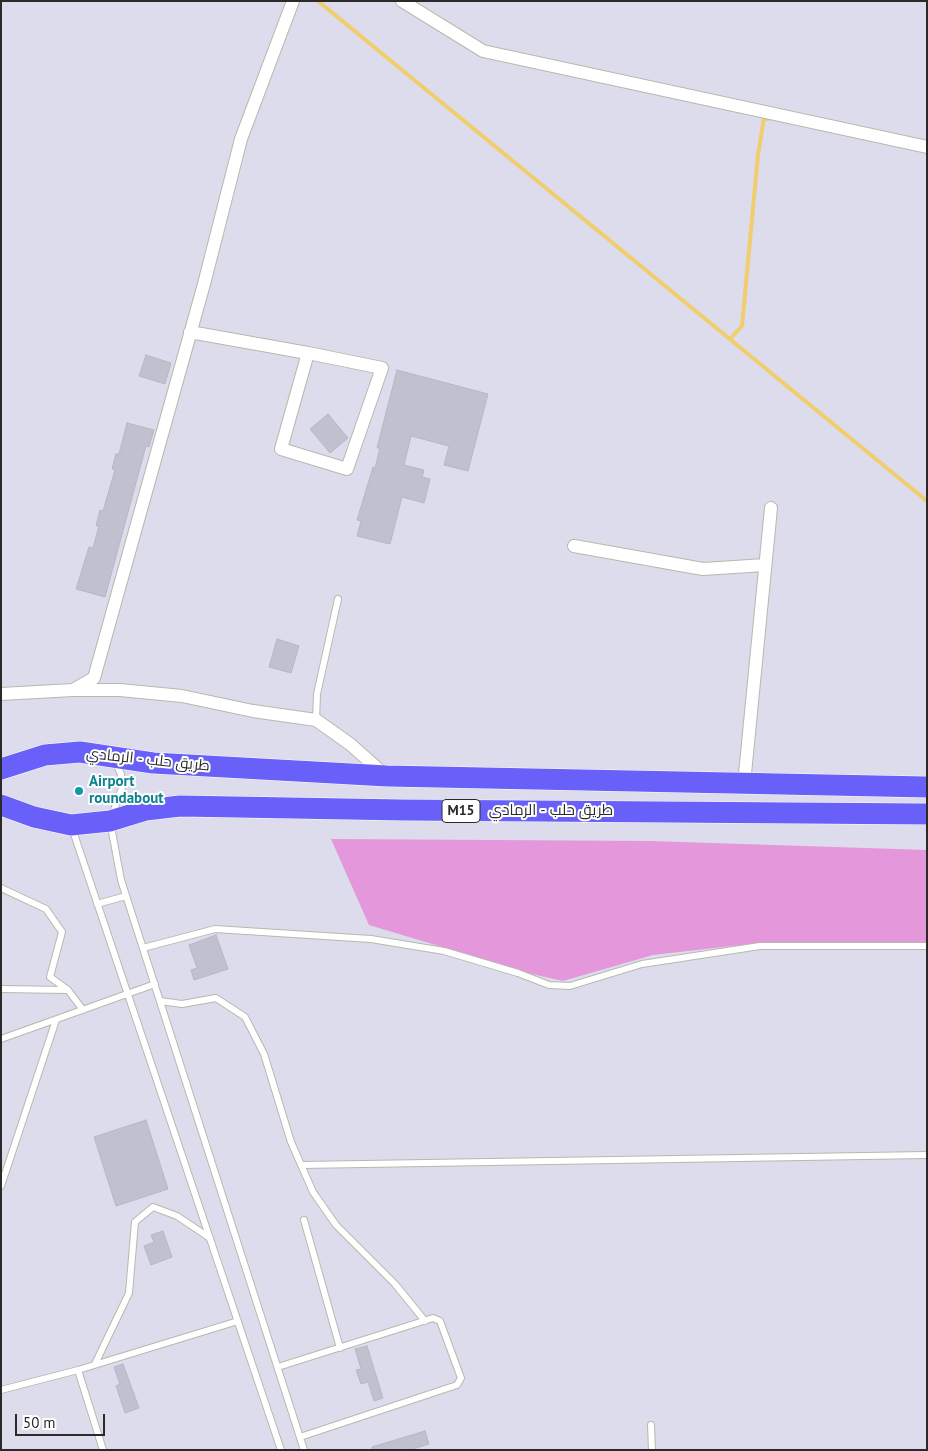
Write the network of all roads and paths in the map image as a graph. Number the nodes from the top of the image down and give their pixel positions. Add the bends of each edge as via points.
1 (293, 1) edge
2 (402, 1) edge
3 (927, 147) edge
4 (190, 332) junction
5 (308, 353) junction
6 (771, 508) dead end
7 (574, 546) dead end
8 (765, 565) junction
9 (338, 599) dead end
10 (73, 690) junction
11 (1, 694) edge
12 (316, 720) junction
13 (114, 757) junction
14 (1, 769) edge
15 (387, 776) junction
16 (744, 784) junction
17 (927, 787) edge
18 (1, 805) edge
19 (927, 814) edge
20 (110, 821) junction
21 (71, 825) junction
22 (1, 888) edge
23 (126, 896) junction
24 (98, 904) junction
25 (927, 946) edge
26 (143, 948) junction
27 (155, 984) junction
28 (1, 989) edge
29 (68, 990) junction
30 (128, 994) junction
31 (160, 1001) junction
32 (83, 1010) junction
33 (56, 1020) junction
34 (1, 1039) edge
35 (927, 1155) edge
36 (301, 1165) junction
37 (1, 1186) edge
38 (304, 1220) dead end
39 (210, 1238) junction
40 (238, 1321) junction
41 (426, 1321) junction
42 (340, 1348) junction
43 (96, 1364) junction
44 (278, 1367) junction
45 (78, 1370) junction
46 (1, 1390) edge
47 (651, 1426) dead end
48 (300, 1437) junction
49 (103, 1450) edge
50 (281, 1450) edge
51 (304, 1450) edge
52 (652, 1450) edge

1 - 4 street via 241,139
2 - 3 street via 483,51
4 - 5 street
4 - 10 street via 94,678
5 - 5 street via 281,449 347,469 382,368
6 - 8 street
7 - 8 street via 703,569
8 - 16 street
9 - 12 lane via 316,694
10 - 11 street
10 - 12 street via 120,690 182,696
12 - 15 street
13 - 14 highway, طريق حلب - الرمادي / M15 via 62,753
13 - 15 highway, طريق حلب - الرمادي / M15 via 161,764
13 - 20 lane via 122,788
15 - 16 highway, طريق حلب - الرمادي / M15
16 - 17 highway, طريق حلب - الرمادي / M15
18 - 21 highway, طريق حلب - الرمادي / M15
19 - 20 highway, طريق حلب - الرمادي / M15 via 180,806 146,810
20 - 21 highway, طريق حلب - الرمادي / M15
20 - 23 lane
21 - 24 lane
22 - 29 lane via 46,908 62,932 50,977
23 - 24 lane
23 - 26 lane
24 - 30 lane
25 - 26 lane via 760,946 642,964 570,986 548,985 444,951 370,939 215,929
26 - 27 lane
27 - 30 lane
27 - 31 lane
28 - 29 lane
29 - 32 lane
30 - 32 lane
30 - 39 lane
31 - 36 lane via 182,1004 216,998 245,1017 264,1054
31 - 44 lane
32 - 33 lane
33 - 34 lane
33 - 37 lane
35 - 36 lane
36 - 41 lane via 313,1192 336,1225 395,1284
38 - 42 lane
39 - 40 lane
39 - 43 lane via 177,1216 153,1207 135,1222 128,1293
40 - 43 lane
40 - 50 lane
41 - 42 lane
41 - 48 lane via 433,1318 440,1321 460,1378 458,1384
42 - 44 lane
43 - 45 lane
44 - 48 lane
45 - 46 lane
45 - 49 lane
47 - 52 lane
48 - 51 lane

